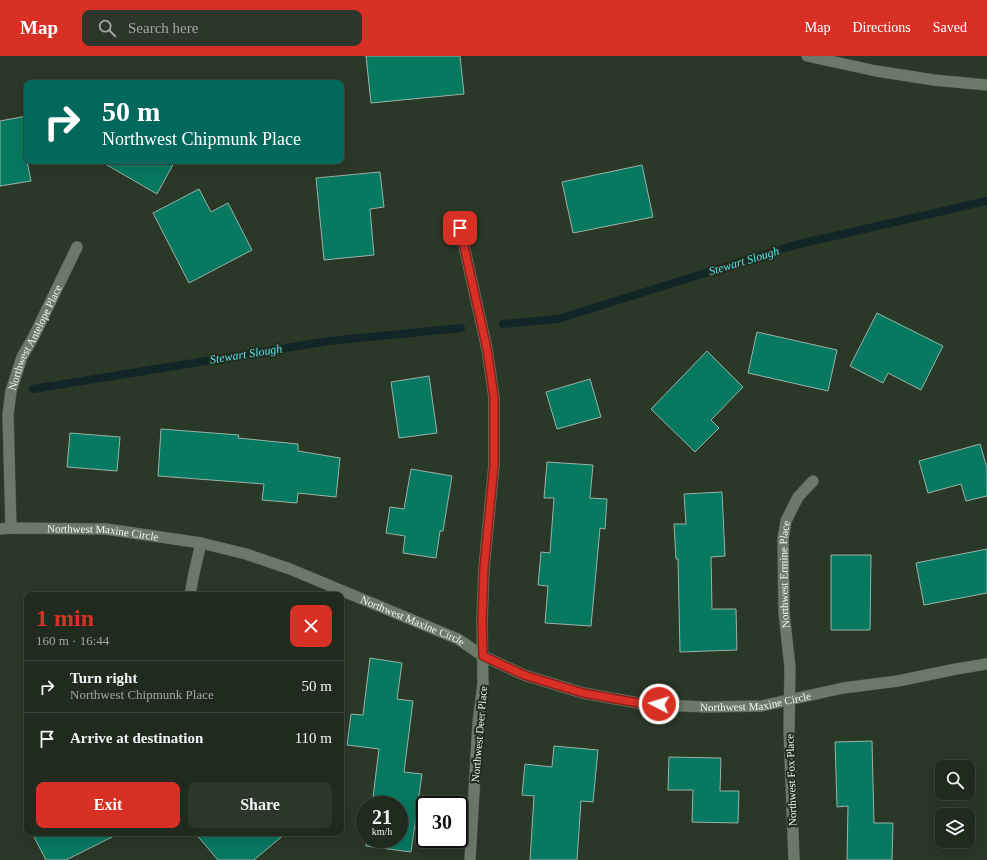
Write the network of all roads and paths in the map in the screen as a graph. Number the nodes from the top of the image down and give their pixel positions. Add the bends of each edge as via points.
1 (807, 56) edge
2 (987, 85) edge
3 (460, 228) dead end
4 (77, 248) dead end
5 (813, 481) dead end
6 (6, 528) edge
7 (201, 543) junction
8 (191, 592) edge
9 (483, 656) junction
10 (987, 664) edge
11 (790, 700) junction
12 (470, 860) edge
13 (794, 860) edge

1 - 2 street via 876,71
3 - 9 street, Northwest Deer Place via 487,349 494,397 494,465 484,568
4 - 6 street, Northwest Antelope Place via 22,357 11,391 8,415
5 - 11 street, Northwest Ermine Place via 798,497 786,521 782,539
6 - 7 street, Northwest Maxine Circle via 106,529
7 - 8 street
7 - 9 street, Northwest Maxine Circle via 246,554 290,569 458,639
9 - 11 street, Northwest Maxine Circle via 531,678 583,693 644,704 762,706
9 - 12 street, Northwest Deer Place
10 - 11 street, Northwest Maxine Circle via 842,688
11 - 13 street, Northwest Fox Place

